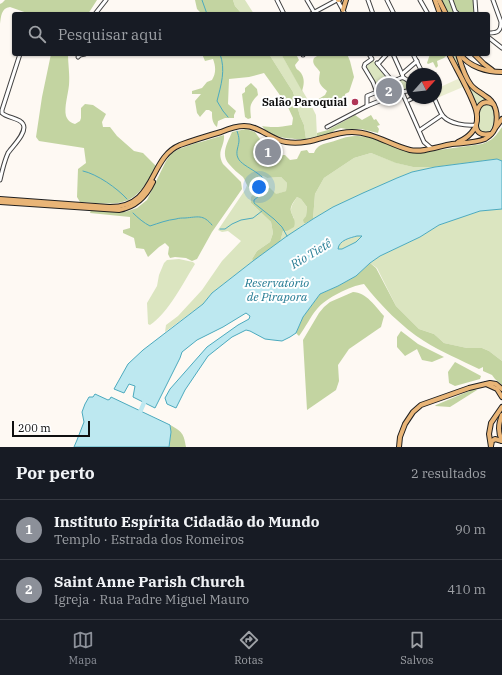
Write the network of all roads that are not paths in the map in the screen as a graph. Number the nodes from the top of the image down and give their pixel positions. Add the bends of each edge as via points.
1 (106, 0) edge
2 (277, 0) edge
3 (308, 0) edge
4 (338, 0) edge
5 (346, 0) edge
6 (368, 0) edge
7 (388, 0) edge
8 (420, 0) edge
9 (435, 0) edge
10 (439, 0) edge
11 (451, 0) edge
12 (475, 0) edge
13 (493, 0) edge
14 (97, 12) edge
15 (283, 12) edge
16 (313, 12) edge
17 (315, 12) edge
18 (344, 12) edge
19 (372, 12) edge
20 (393, 12) edge
21 (427, 12) edge
22 (439, 12) edge
23 (445, 12) edge
24 (456, 12) edge
25 (476, 12) edge
26 (490, 33) edge
27 (490, 39) edge
28 (502, 48) edge
29 (19, 56) edge
30 (370, 56) edge
31 (386, 56) edge
32 (394, 56) edge
33 (414, 56) edge
34 (450, 56) edge
35 (460, 56) edge
36 (461, 56) edge
37 (476, 56) edge
38 (417, 61) junction
39 (420, 68) edge
40 (496, 72) junction
41 (502, 72) edge
42 (402, 75) junction
43 (406, 79) edge
44 (406, 91) edge
45 (377, 92) junction
46 (402, 92) junction
47 (380, 100) junction
48 (437, 104) edge
49 (494, 104) junction
50 (367, 106) junction
51 (477, 112) junction
52 (442, 115) junction
53 (502, 119) edge
54 (476, 125) junction
55 (328, 127) dead end
56 (496, 127) junction
57 (420, 130) junction
58 (491, 134) junction
59 (424, 142) junction
60 (451, 144) junction
61 (430, 148) junction
62 (424, 149) junction
63 (161, 163) junction
64 (0, 180) edge
65 (0, 199) edge
66 (0, 202) edge
67 (486, 384) junction
68 (502, 389) edge
69 (502, 397) edge
70 (502, 407) edge
71 (502, 416) edge
72 (502, 441) edge
73 (491, 446) edge
74 (399, 447) edge

1 - 14 street
2 - 15 street
3 - 16 street
4 - 17 street
4 - 18 street
5 - 18 main road
6 - 19 street
7 - 20 street
8 - 21 street
9 - 22 main road
10 - 23 main road
11 - 24 street
12 - 25 street
13 - 26 street via 501,26 497,32
27 - 28 street
29 - 64 street via 2,113 20,121 24,129 8,153
30 - 45 street via 372,59 364,66
31 - 42 street via 377,63 393,82
32 - 42 street
33 - 38 street
34 - 51 main road
35 - 49 main road via 464,73 471,84
36 - 40 main road via 469,64
37 - 40 main road
38 - 39 street
38 - 42 street
40 - 41 main road
42 - 43 street
44 - 46 street
45 - 47 street
45 - 50 street via 367,96
46 - 47 street
46 - 57 street
47 - 50 street
48 - 52 street
49 - 51 main road via 483,102
49 - 56 main road
50 - 55 street
51 - 54 main road
52 - 54 street via 456,123
52 - 57 street
53 - 56 main road
54 - 58 main road via 480,134
54 - 60 main road via 466,138
56 - 58 main road
57 - 59 street
58 - 60 main road via 482,140
59 - 61 street
59 - 62 street
60 - 61 main road
61 - 62 main road
62 - 63 main road via 410,150 356,132 292,143 278,140 250,126 244,126 176,146 168,152
63 - 65 main road via 142,194 122,206
63 - 66 main road via 156,178 145,196 133,206 124,209
67 - 68 main road via 493,383
67 - 69 main road via 497,389
67 - 74 main road via 419,407 405,424
70 - 73 main road via 491,423
71 - 72 main road via 499,431
72 - 73 main road via 495,439

